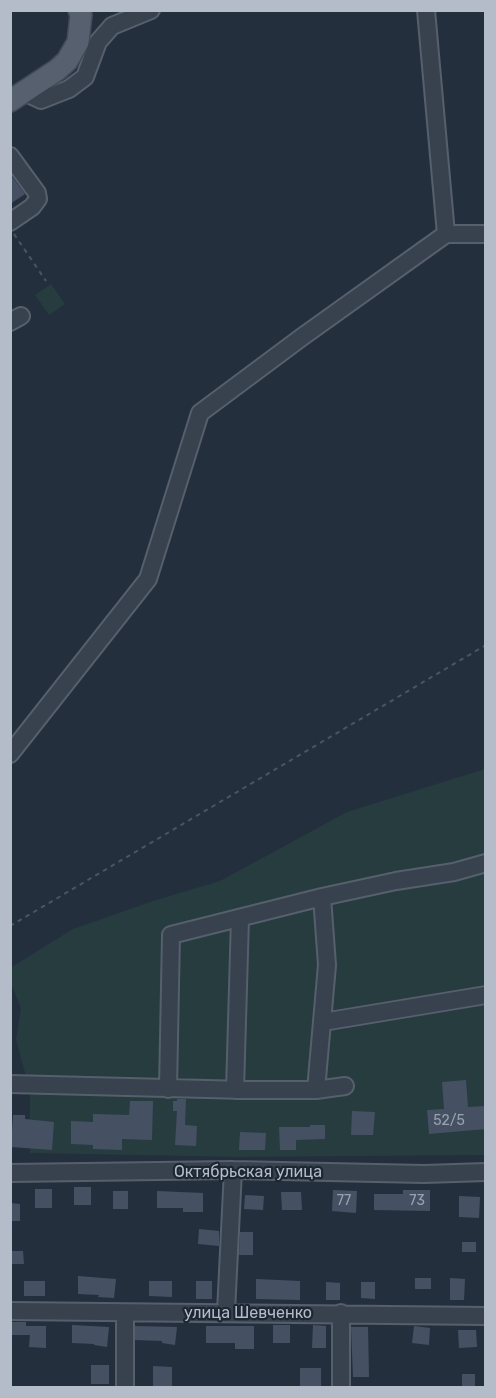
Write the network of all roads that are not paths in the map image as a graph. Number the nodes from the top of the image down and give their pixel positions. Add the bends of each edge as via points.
1 (79, 10) edge
2 (151, 10) edge
3 (426, 10) edge
4 (17, 96) edge
5 (10, 156) edge
6 (10, 222) edge
7 (446, 234) junction
8 (486, 234) edge
9 (10, 754) edge
10 (486, 863) edge
11 (322, 897) junction
12 (240, 918) junction
13 (486, 995) edge
14 (323, 1022) junction
15 (10, 1084) edge
16 (345, 1086) dead end
17 (168, 1089) junction
18 (235, 1090) junction
19 (316, 1090) junction
20 (233, 1170) junction
21 (486, 1172) edge
22 (10, 1173) edge
23 (10, 1311) edge
24 (126, 1312) junction
25 (225, 1312) junction
26 (341, 1313) junction
27 (486, 1316) edge
28 (125, 1388) edge
29 (341, 1388) edge

1 - 4 main road via 78,42 62,65
2 - 4 street via 112,26 98,42 85,77 69,89 41,100
3 - 7 street
5 - 6 street via 38,199
7 - 8 street
7 - 9 street via 200,413 148,579
10 - 11 street
11 - 12 street
11 - 14 street via 327,964
12 - 17 street via 171,935
12 - 18 street
13 - 14 street
14 - 19 street
15 - 17 street
16 - 19 street
17 - 18 street
18 - 19 street
20 - 21 street, Октябрьская улица
20 - 22 street, Октябрьская улица
20 - 25 street
23 - 24 street, улица Шевченко
24 - 25 street, улица Шевченко
24 - 28 street
25 - 26 street, улица Шевченко
26 - 27 street, улица Шевченко
26 - 29 street

